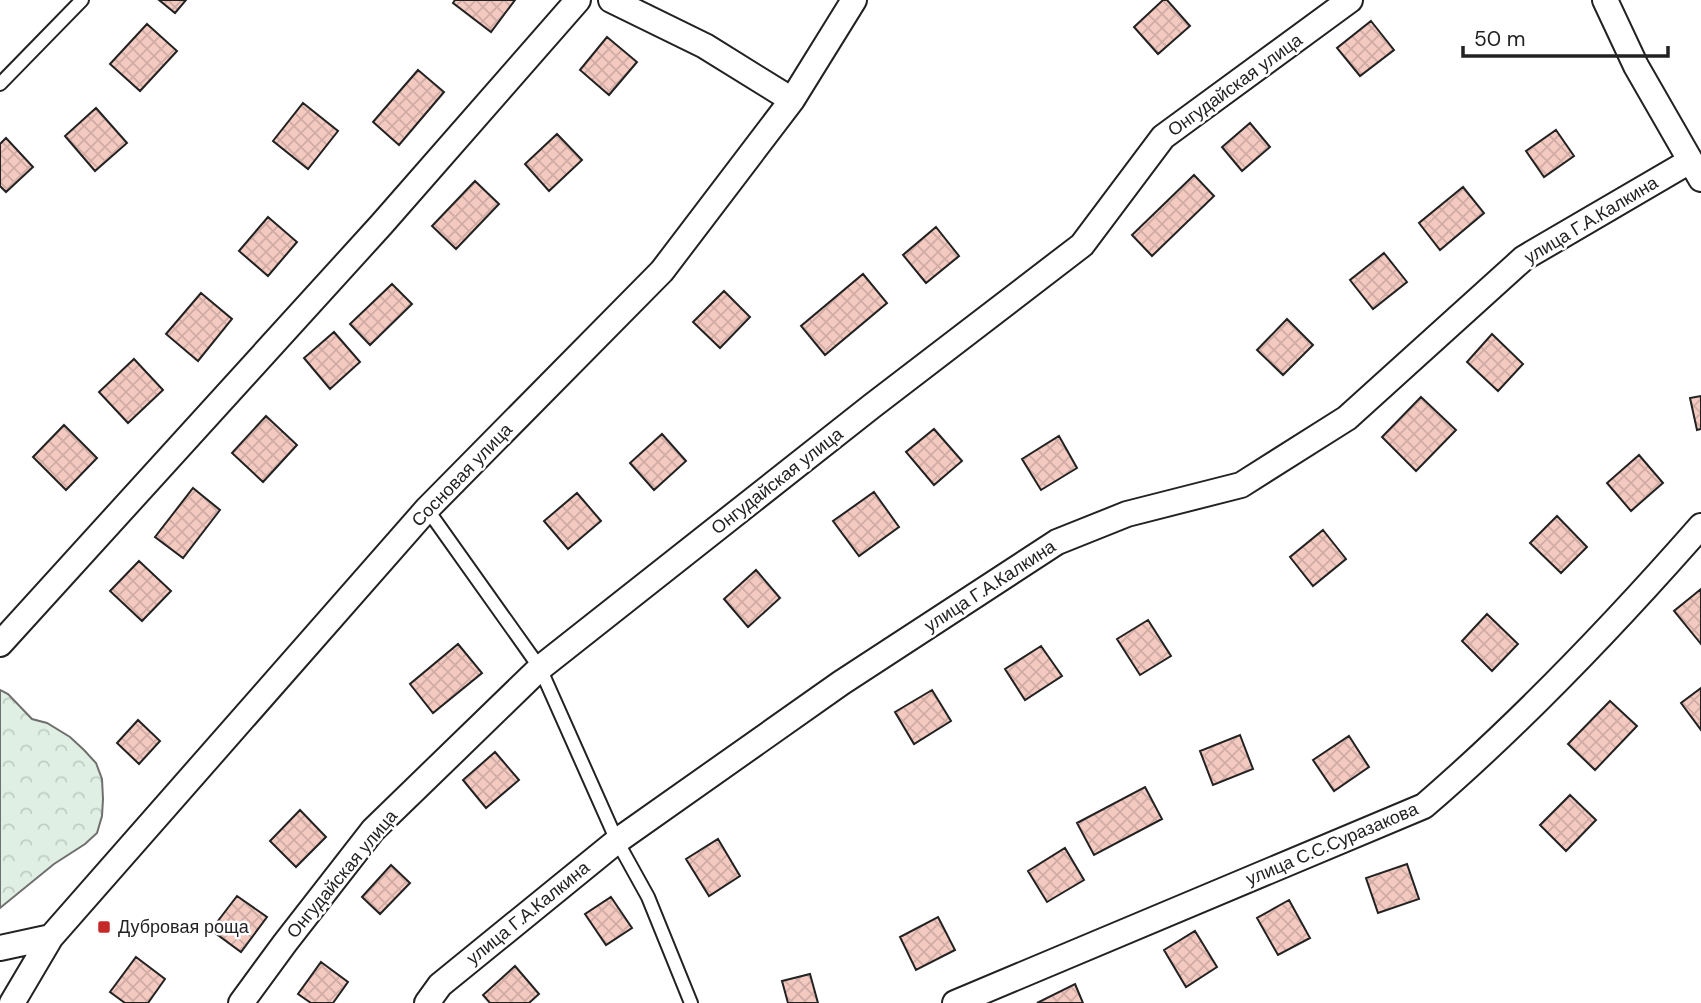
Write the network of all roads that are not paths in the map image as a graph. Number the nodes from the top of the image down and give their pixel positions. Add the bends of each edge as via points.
1 (82, 0) edge
2 (578, 0) edge
3 (611, 0) edge
4 (854, 0) edge
5 (1350, 0) edge
6 (1605, 0) edge
7 (0, 83) edge
8 (792, 100) junction
9 (1695, 170) edge
10 (428, 509) junction
11 (1701, 526) edge
12 (0, 644) edge
13 (540, 668) junction
14 (617, 841) junction
15 (51, 937) junction
16 (0, 948) edge
17 (12, 1003) edge
18 (241, 1003) edge
19 (427, 1003) edge
20 (691, 1003) edge
21 (955, 1003) edge

1 - 7 lane
2 - 12 street via 381,225
3 - 8 street via 705,46
4 - 8 street, Сосновая улица
5 - 13 street, Онгудайская улица via 1163,137 1082,245
6 - 9 street
8 - 10 street, Сосновая улица via 662,271
9 - 14 street, улица Г.А.Калкина via 1524,258 1347,418 1241,485 1127,514 1057,542 841,683
10 - 13 lane
10 - 15 street, Сосновая улица
11 - 21 street, улица С.С.Суразакова via 1618,620 1486,752 1424,806
13 - 14 lane
13 - 18 street, Онгудайская улица via 373,830
14 - 19 street, улица Г.А.Калкина via 440,985
14 - 20 lane via 648,897
15 - 16 street
15 - 17 street, Сосновая улица

